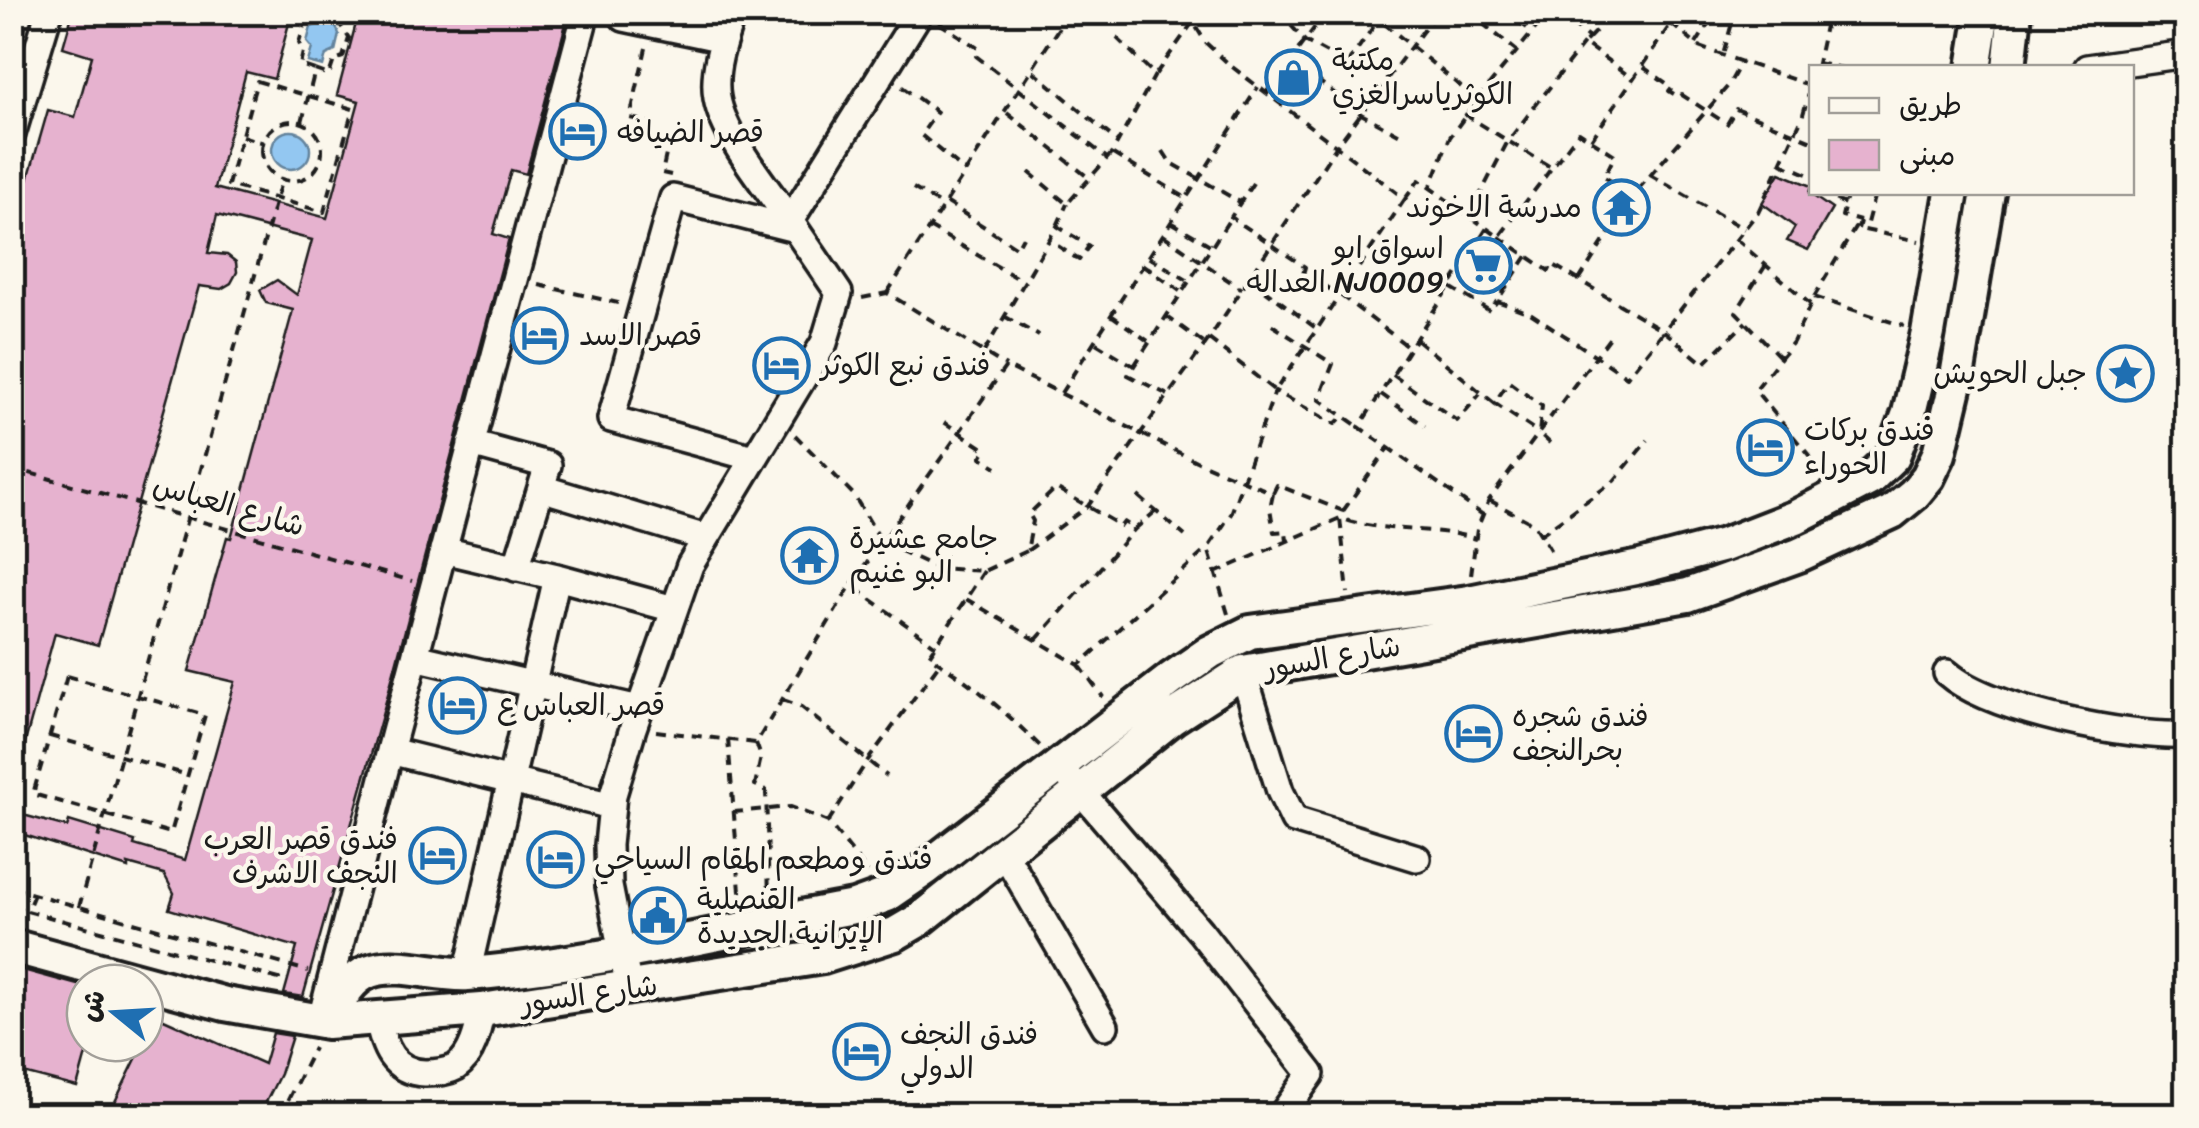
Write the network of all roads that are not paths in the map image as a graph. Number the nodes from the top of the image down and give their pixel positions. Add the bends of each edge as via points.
1 (50, 12) edge
2 (586, 12) edge
3 (733, 12) edge
4 (1983, 12) edge
5 (2016, 12) edge
6 (914, 14) edge
7 (624, 18) dead end
8 (724, 39) junction
9 (2186, 54) edge
10 (1974, 65) edge
11 (2009, 65) edge
12 (2108, 65) edge
13 (12, 134) edge
14 (1952, 195) edge
15 (1987, 195) edge
16 (793, 225) junction
17 (471, 444) junction
18 (754, 458) junction
19 (541, 488) junction
20 (706, 538) junction
21 (443, 550) junction
22 (516, 568) junction
23 (558, 577) junction
24 (674, 609) junction
25 (415, 657) junction
26 (1243, 672) junction
27 (1947, 673) dead end
28 (533, 684) junction
29 (636, 719) junction
30 (2186, 735) edge
31 (390, 751) junction
32 (1058, 765) junction
33 (511, 781) junction
34 (1082, 792) junction
35 (612, 806) junction
36 (1005, 854) junction
37 (1416, 858) dead end
38 (12, 946) edge
39 (620, 952) junction
40 (467, 974) junction
41 (629, 988) junction
42 (482, 1010) junction
43 (378, 1018) junction
44 (324, 1022) junction
45 (1104, 1026) dead end
46 (1280, 1116) edge

1 - 13 street
2 - 17 street
3 - 8 street
4 - 10 main road
5 - 11 main road
6 - 16 street
7 - 8 street
8 - 16 street via 716,82 722,116
9 - 12 street
14 - 32 main road, شارع السور via 1909,413 1893,456 1870,480 1724,544 1469,602 1235,638
15 - 26 main road, شارع السور via 1939,454 1928,477 1892,512 1688,595
16 - 18 street via 838,293 824,343
16 - 18 street via 673,198 611,419
17 - 19 street via 548,465
17 - 21 street
18 - 20 street
19 - 20 street
19 - 22 street
20 - 24 street
21 - 22 street
21 - 25 street
22 - 23 street
23 - 24 street
23 - 28 street
24 - 29 street
25 - 28 street
25 - 31 street
26 - 34 main road, شارع السور via 1172,718
26 - 37 street via 1294,820
27 - 30 street via 1989,698 2051,715
28 - 29 street
28 - 33 street
29 - 35 street
31 - 33 street
31 - 44 street
32 - 34 street
32 - 39 main road, شارع السور via 887,895 854,908
33 - 35 street
33 - 40 street
34 - 36 main road, شارع السور
34 - 46 street via 1311,1074
35 - 39 street via 609,886
36 - 41 main road, شارع السور via 919,920 864,946
36 - 45 street
38 - 44 main road, شارع السور via 225,1004
39 - 40 main road, شارع السور
39 - 41 street
40 - 44 main road, شارع السور via 374,969 351,983
41 - 42 main road, شارع السور
42 - 43 main road, شارع السور
42 - 43 street via 465,1057 436,1073 395,1063
43 - 44 main road, شارع السور

